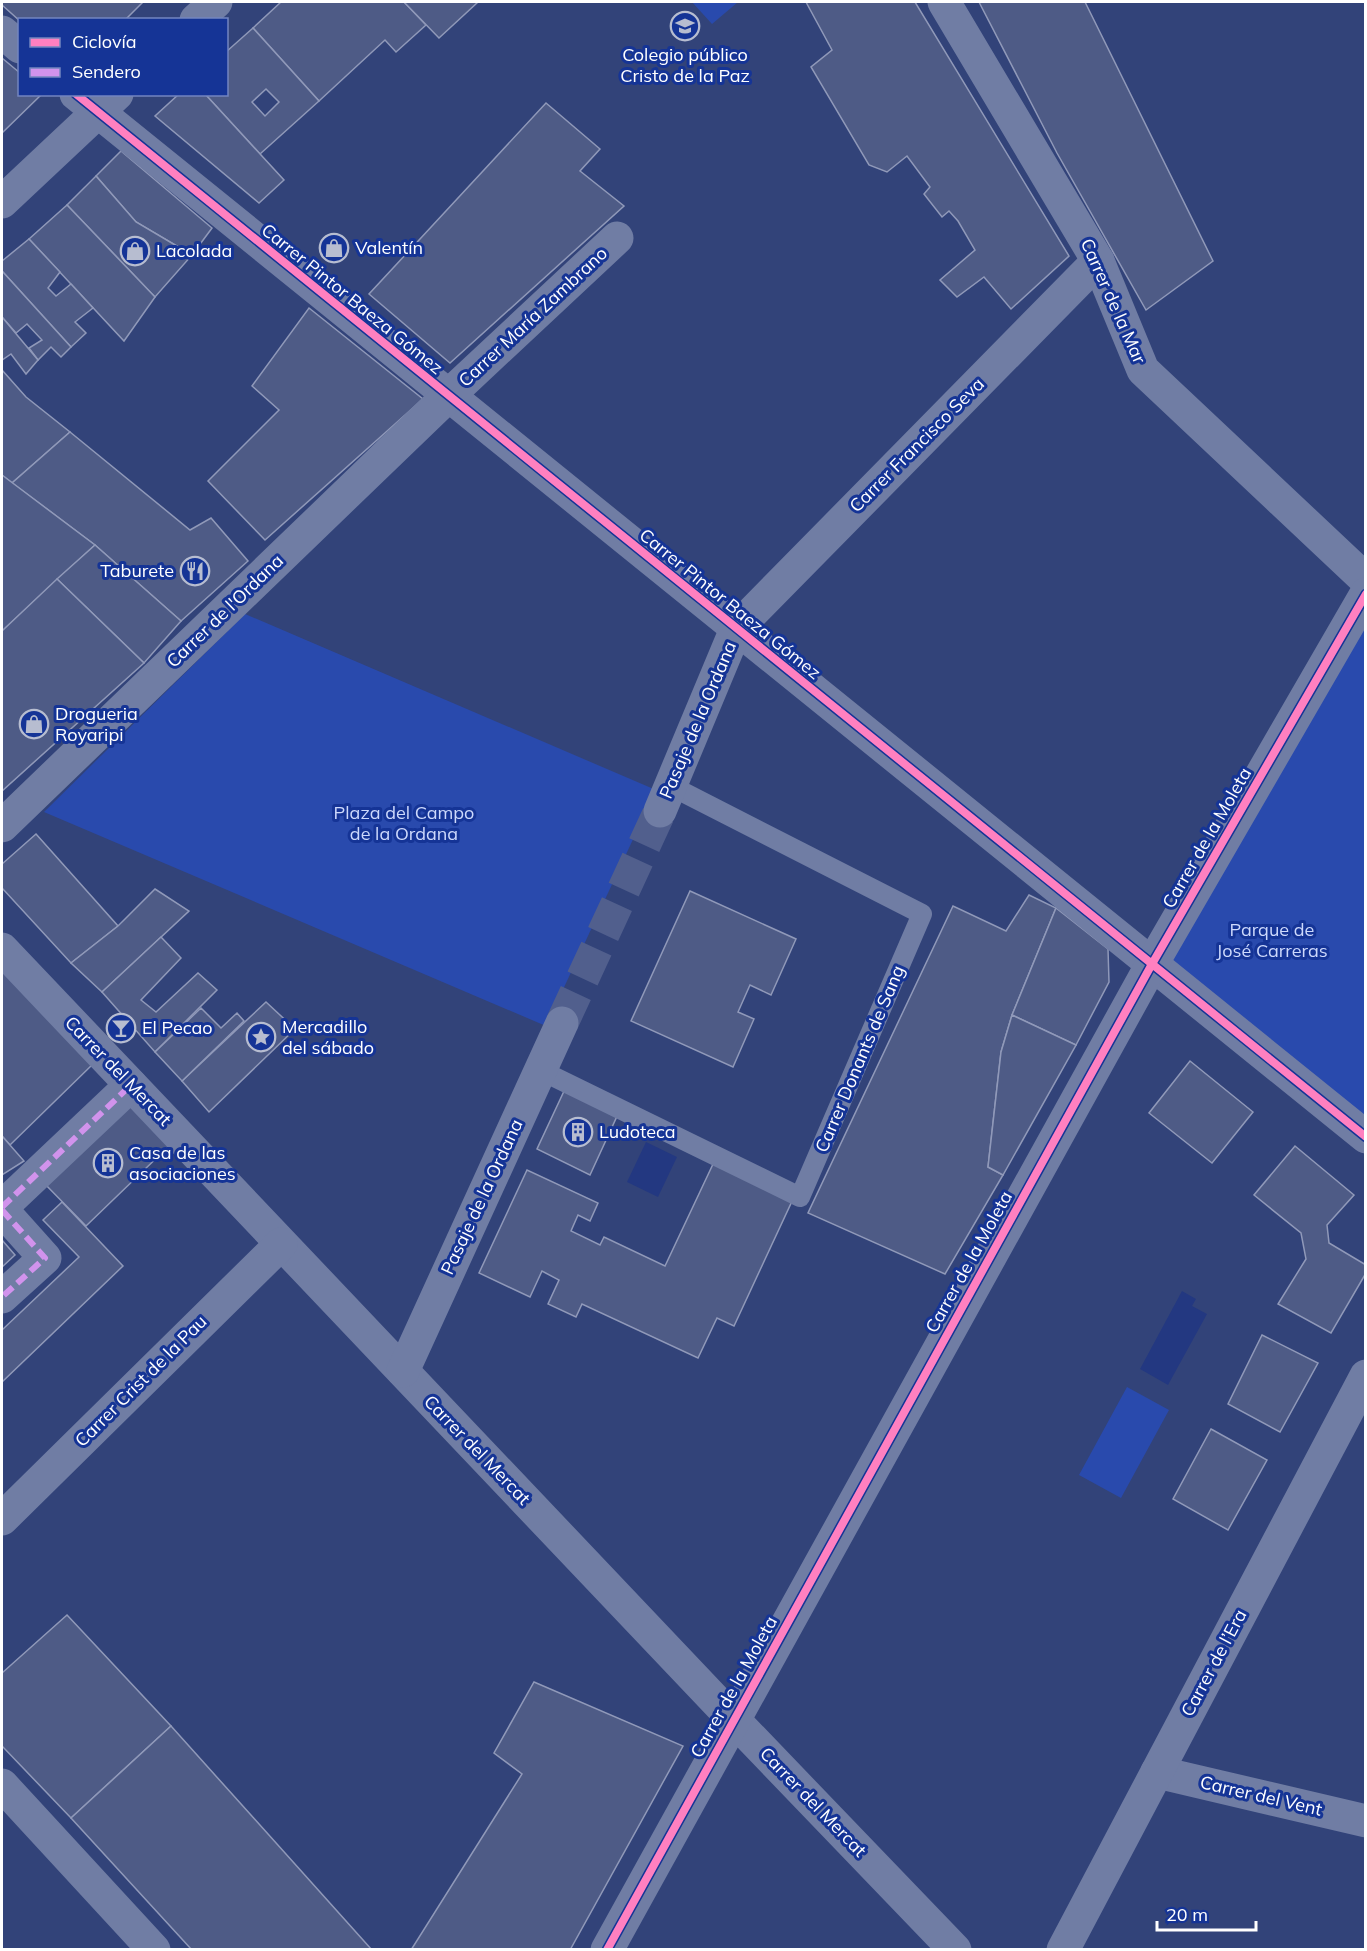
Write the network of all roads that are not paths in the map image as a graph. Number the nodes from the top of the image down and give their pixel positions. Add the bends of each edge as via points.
1 (216, 2) edge
2 (944, 2) edge
3 (198, 18) edge
4 (2, 32) edge
5 (18, 45) edge
6 (96, 101) edge
7 (2, 202) edge
8 (617, 238) dead end
9 (1098, 261) junction
10 (448, 396) junction
11 (1365, 580) edge
12 (1365, 594) edge
13 (736, 629) junction
14 (665, 799) joint
15 (2, 826) edge
16 (2, 949) edge
17 (1152, 964) junction
18 (562, 1023) tunnel mouth
19 (540, 1070) junction
20 (131, 1085) junction
21 (1365, 1137) edge
22 (2, 1208) edge
23 (281, 1244) junction
24 (2, 1297) edge
25 (403, 1371) junction
26 (1365, 1376) edge
27 (2, 1519) edge
28 (733, 1719) junction
29 (1157, 1772) junction
30 (2, 1785) edge
31 (1365, 1821) edge
32 (154, 1950) edge
33 (607, 1950) edge
34 (955, 1950) edge
35 (1063, 1950) edge

1 - 3 street
2 - 9 street, Carrer de la Mar
4 - 5 street
6 - 7 street
6 - 10 street, Carrer Pintor Baeza Gómez
8 - 10 street, Carrer María Zambrano
9 - 11 street, Carrer de la Mar via 1143,370
9 - 13 street, Carrer Francisco Seva
10 - 13 street, Carrer Pintor Baeza Gómez
10 - 15 street, Carrer de l'Ordana
12 - 17 street, Carrer de la Moleta
13 - 14 street, Pasaje de la Ordana
13 - 17 street, Carrer Pintor Baeza Gómez
14 - 19 lane, Carrer Donants de Sang via 922,914 800,1197
16 - 20 street, Carrer del Mercat
17 - 21 street, Carrer Pintor Baeza Gómez
17 - 28 street, Carrer de la Moleta
18 - 19 street, Pasaje de la Ordana
19 - 25 street, Pasaje de la Ordana
20 - 22 street
20 - 23 street, Carrer del Mercat
22 - 24 street via 45,1258
23 - 25 street, Carrer del Mercat
23 - 27 street, Carrer Crist de la Pau
25 - 28 street, Carrer del Mercat
26 - 29 street, Carrer de l’Era
28 - 33 street, Carrer de la Moleta
28 - 34 street, Carrer del Mercat
29 - 31 street, Carrer del Vent
29 - 35 street, Carrer de l’Era
30 - 32 street

